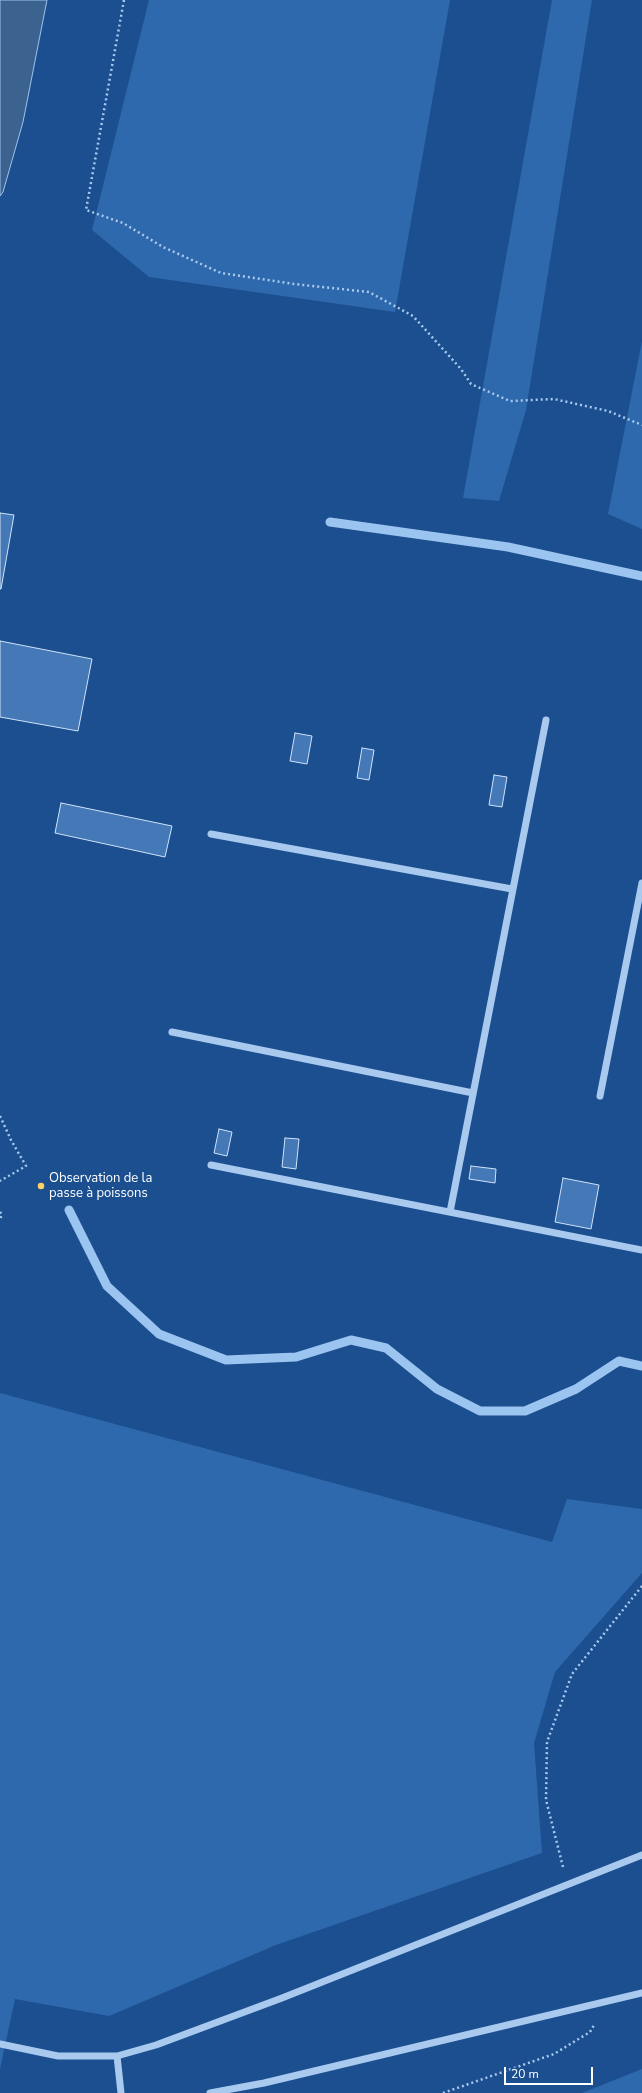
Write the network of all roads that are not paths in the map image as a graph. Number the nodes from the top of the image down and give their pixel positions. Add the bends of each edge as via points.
1 (546, 720) dead end
2 (211, 834) dead end
3 (642, 883) edge
4 (512, 889) junction
5 (172, 1032) dead end
6 (473, 1092) junction
7 (600, 1096) dead end
8 (211, 1165) dead end
9 (450, 1212) junction
10 (642, 1250) edge
11 (642, 1855) edge
12 (642, 1993) edge
13 (0, 2044) edge
14 (117, 2056) junction
15 (121, 2093) edge
16 (210, 2093) edge

1 - 4 street
2 - 4 street
3 - 7 street
4 - 6 street
5 - 6 street
6 - 9 street
8 - 9 street
9 - 10 street
11 - 14 street via 282,1998 156,2045
12 - 16 street via 264,2083
13 - 14 street via 58,2056
14 - 15 street

